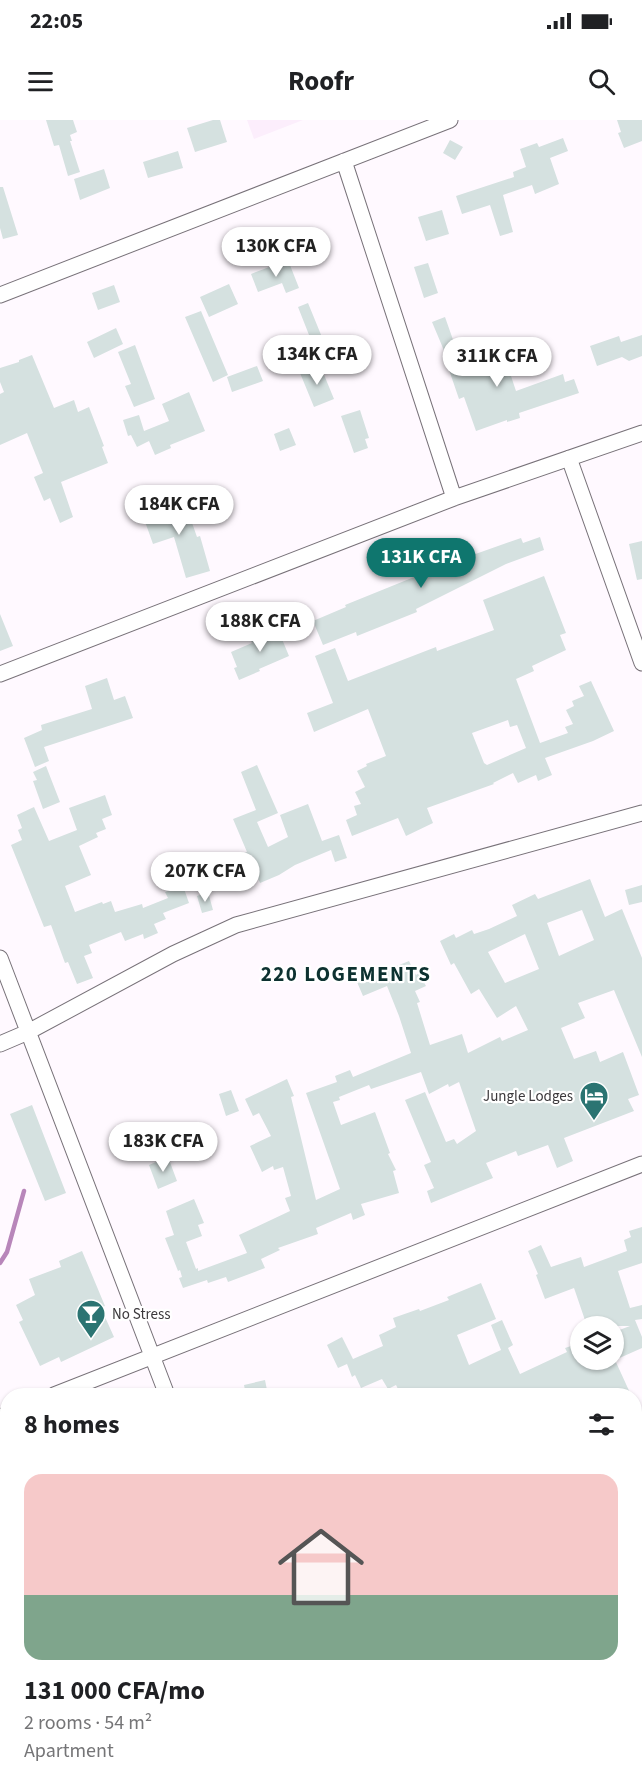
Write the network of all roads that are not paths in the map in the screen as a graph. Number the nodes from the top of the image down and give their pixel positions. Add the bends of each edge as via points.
1 (450, 120) edge
2 (344, 161) junction
3 (0, 295) edge
4 (642, 433) edge
5 (569, 458) junction
6 (454, 498) junction
7 (642, 663) edge
8 (0, 674) edge
9 (642, 813) edge
10 (0, 958) edge
11 (28, 1032) junction
12 (0, 1044) edge
13 (642, 1164) edge
14 (151, 1356) junction
15 (71, 1388) edge
16 (164, 1388) edge

1 - 2 street
2 - 3 street
2 - 6 street
4 - 5 street
5 - 6 street
5 - 7 street
6 - 8 street
9 - 11 street via 236,925 173,954
10 - 11 street
11 - 12 street
11 - 14 street
13 - 14 street
14 - 15 street
14 - 16 street

